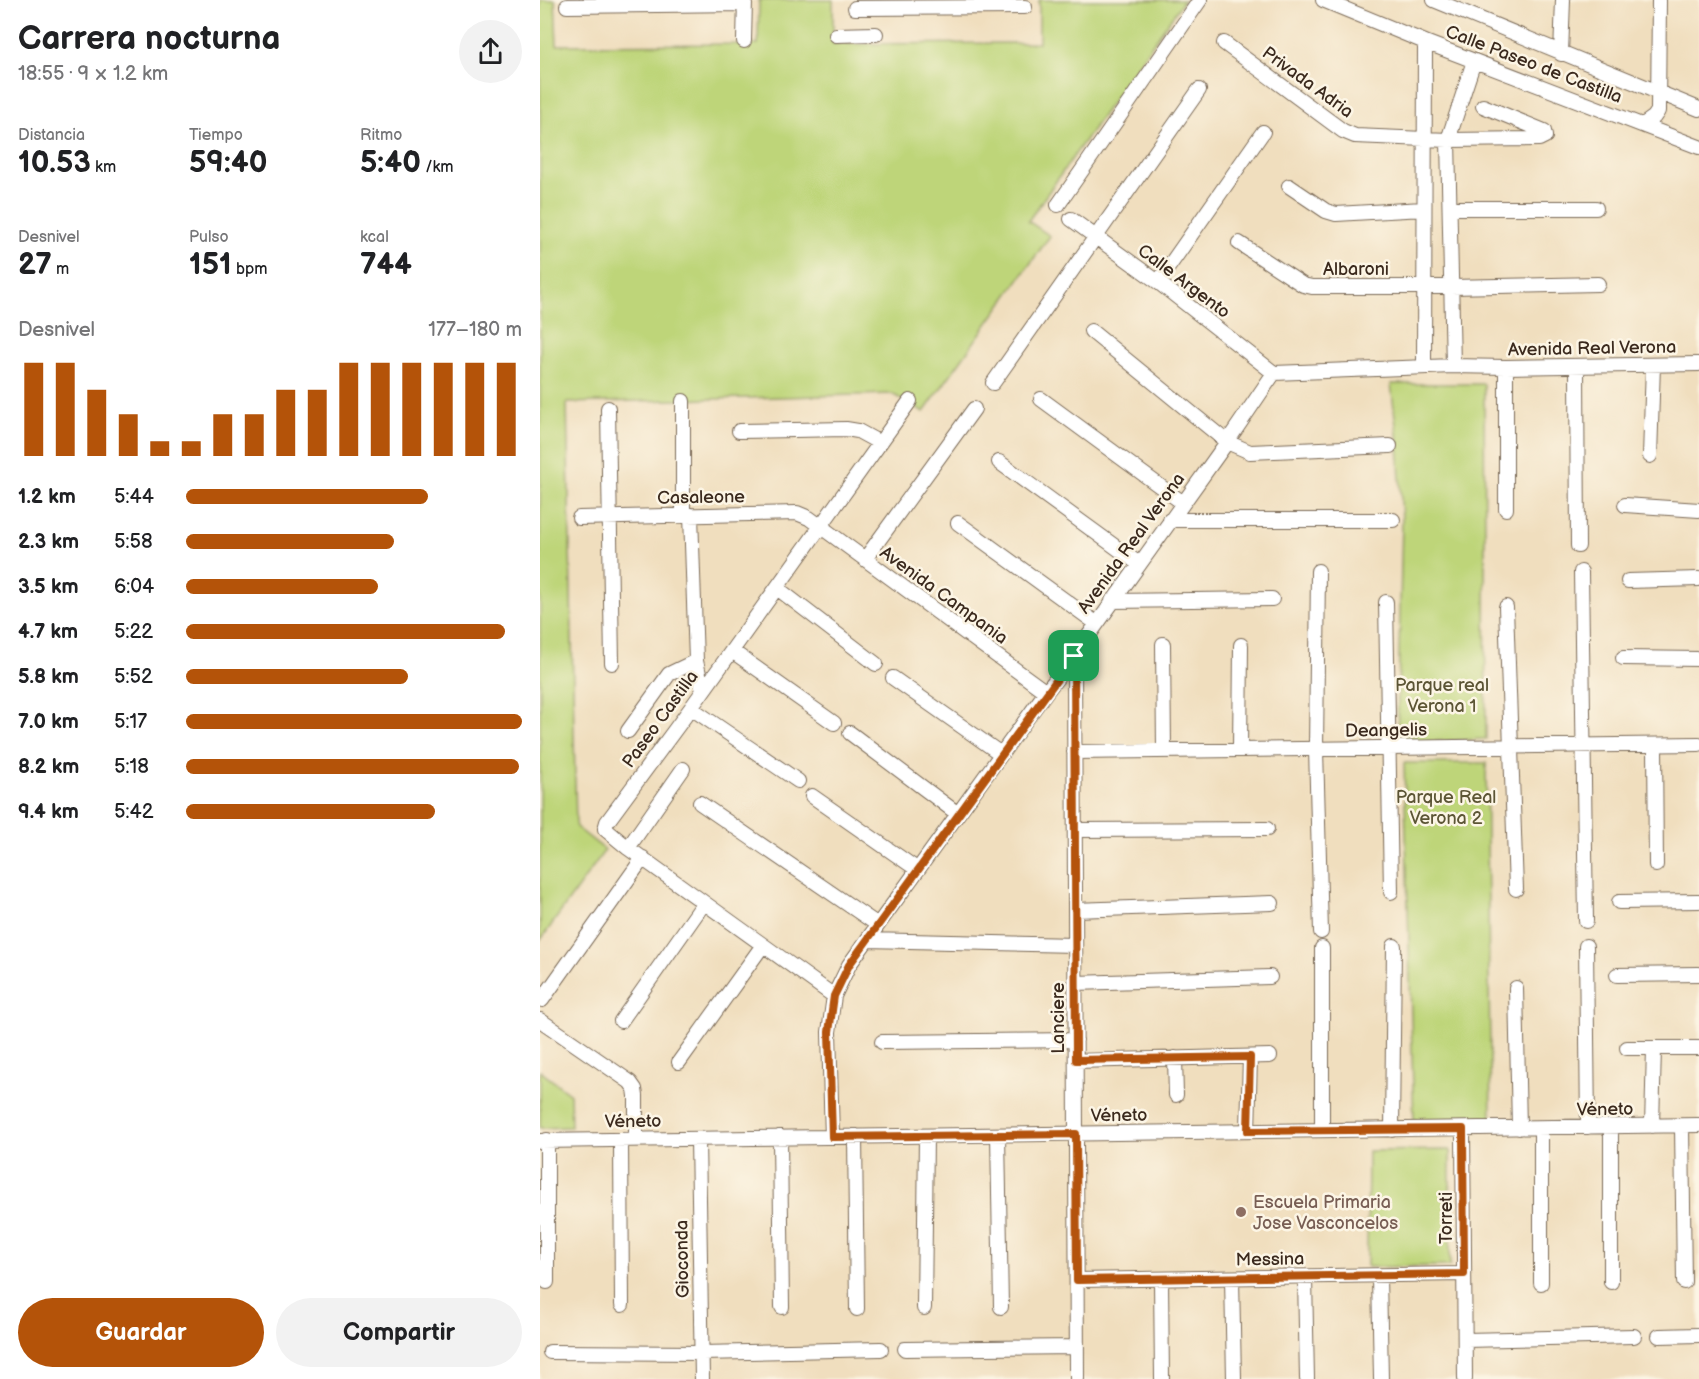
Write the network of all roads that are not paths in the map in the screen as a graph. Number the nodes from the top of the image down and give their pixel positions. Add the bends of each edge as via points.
1 (1200, 0) edge
2 (1323, 0) edge
3 (1434, 0) edge
4 (1563, 0) edge
5 (1659, 0) edge
6 (745, 2) edge
7 (855, 4) edge
8 (567, 6) dead end
9 (1025, 7) dead end
10 (855, 34) junction
11 (876, 34) dead end
12 (836, 35) dead end
13 (744, 41) dead end
14 (1425, 42) junction
15 (1224, 43) dead end
16 (1562, 54) junction
17 (1474, 61) junction
18 (1199, 90) dead end
19 (1658, 92) junction
20 (1483, 106) dead end
21 (1699, 109) edge
22 (1643, 125) junction
23 (1263, 132) dead end
24 (1425, 140) junction
25 (1449, 140) junction
26 (1699, 147) edge
27 (1289, 186) dead end
28 (1058, 205) dead end
29 (1450, 208) junction
30 (1596, 208) dead end
31 (1424, 209) junction
32 (1071, 219) dead end
33 (1095, 236) junction
34 (1239, 243) dead end
35 (1158, 282) junction
36 (1598, 284) dead end
37 (1423, 287) junction
38 (1450, 287) junction
39 (1091, 331) dead end
40 (1699, 364) edge
41 (1653, 365) junction
42 (1453, 366) junction
43 (1577, 366) junction
44 (1424, 367) junction
45 (1506, 367) junction
46 (1274, 373) junction
47 (993, 383) dead end
48 (1041, 399) dead end
49 (683, 401) dead end
50 (910, 401) dead end
51 (608, 408) dead end
52 (974, 409) dead end
53 (739, 431) dead end
54 (1227, 442) junction
55 (879, 443) junction
56 (1390, 447) dead end
57 (1650, 456) dead end
58 (999, 462) dead end
59 (1183, 503) junction
60 (1625, 505) dead end
61 (1506, 509) dead end
62 (1699, 510) edge
63 (687, 516) junction
64 (610, 517) junction
65 (579, 518) dead end
66 (1170, 520) junction
67 (1393, 520) dead end
68 (958, 522) dead end
69 (821, 526) junction
70 (1578, 546) dead end
71 (865, 559) junction
72 (1139, 564) junction
73 (1318, 571) dead end
74 (1581, 572) dead end
75 (1699, 579) edge
76 (1628, 581) dead end
77 (777, 588) junction
78 (1272, 599) dead end
79 (1112, 601) junction
80 (1386, 602) dead end
81 (1506, 608) dead end
82 (1096, 623) junction
83 (1163, 644) dead end
84 (1241, 645) dead end
85 (732, 651) junction
86 (1074, 656) junction
87 (1623, 658) dead end
88 (1699, 659) edge
89 (696, 661) junction
90 (612, 663) dead end
91 (876, 664) dead end
92 (893, 678) dead end
93 (703, 691) junction
94 (1046, 693) junction
95 (692, 708) junction
96 (834, 723) dead end
97 (628, 731) dead end
98 (850, 733) dead end
99 (1699, 744) edge
100 (1655, 745) junction
101 (1583, 746) junction
102 (1512, 747) junction
103 (1387, 748) junction
104 (1316, 749) junction
105 (1240, 750) junction
106 (1164, 751) junction
107 (1074, 752) junction
108 (1001, 754) junction
109 (683, 769) dead end
110 (798, 781) dead end
111 (812, 796) dead end
112 (700, 803) dead end
113 (958, 814) junction
114 (1267, 828) dead end
115 (1075, 830) junction
116 (628, 848) junction
117 (643, 858) junction
118 (1656, 865) dead end
119 (918, 870) junction
120 (1516, 888) dead end
121 (1391, 892) dead end
122 (1699, 901) edge
123 (1619, 902) dead end
124 (705, 903) junction
125 (1272, 903) dead end
126 (1075, 910) junction
127 (1587, 921) dead end
128 (878, 925) junction
129 (1321, 932) dead end
130 (867, 940) junction
131 (763, 945) junction
132 (1075, 945) junction
133 (1394, 946) dead end
134 (1586, 946) dead end
135 (1322, 948) dead end
136 (1699, 974) edge
137 (1617, 975) dead end
138 (1270, 977) dead end
139 (1075, 983) junction
140 (1516, 988) dead end
141 (834, 996) junction
142 (542, 1000) dead end
143 (540, 1020) edge
144 (621, 1021) dead end
145 (1076, 1040) junction
146 (882, 1042) dead end
147 (1627, 1048) dead end
148 (1654, 1048) junction
149 (1699, 1048) edge
150 (1270, 1056) dead end
151 (1250, 1057) junction
152 (1175, 1058) junction
153 (1076, 1060) junction
154 (679, 1062) dead end
155 (1176, 1095) dead end
156 (1699, 1125) edge
157 (1652, 1126) junction
158 (1682, 1126) junction
159 (1588, 1127) junction
160 (1611, 1127) junction
161 (1519, 1128) junction
162 (1541, 1128) junction
163 (1463, 1129) junction
164 (1322, 1130) junction
165 (1392, 1130) junction
166 (1248, 1131) junction
167 (1076, 1134) junction
168 (998, 1135) junction
169 (855, 1136) junction
170 (926, 1136) junction
171 (780, 1137) junction
172 (832, 1137) junction
173 (698, 1138) junction
174 (636, 1139) junction
175 (621, 1140) junction
176 (544, 1141) edge
177 (1464, 1274) junction
178 (1379, 1276) junction
179 (1305, 1277) junction
180 (1232, 1278) junction
181 (1161, 1279) junction
182 (1077, 1280) junction
183 (547, 1282) dead end
184 (1611, 1282) dead end
185 (1684, 1282) dead end
186 (1541, 1283) dead end
187 (622, 1305) dead end
188 (782, 1307) dead end
189 (1001, 1307) dead end
190 (924, 1308) dead end
191 (857, 1309) dead end
192 (1699, 1335) edge
193 (1634, 1336) dead end
194 (1659, 1336) dead end
195 (1465, 1340) junction
196 (1077, 1347) junction
197 (881, 1349) dead end
198 (905, 1349) dead end
199 (550, 1352) dead end
200 (702, 1353) junction
201 (702, 1379) edge
202 (1077, 1379) edge
203 (1162, 1379) edge
204 (1234, 1379) edge
205 (1307, 1379) edge
206 (1381, 1379) edge
207 (1465, 1379) edge

1 - 28 street
2 - 14 street, Calle Paseo de Castilla
3 - 16 street, Calle Paseo de Castilla
4 - 16 street
5 - 19 street
6 - 8 street
6 - 13 street
7 - 9 street
7 - 10 street
10 - 11 street
10 - 12 street
14 - 17 street, Calle Paseo de Castilla
14 - 24 street
15 - 24 street, Privada Adria via 1343,131 1355,136
16 - 19 street, Calle Paseo de Castilla
17 - 22 street, Calle Paseo de Castilla
17 - 25 street
18 - 33 street
19 - 21 street, Calle Paseo de Castilla
19 - 22 street via 1658,111
20 - 25 street, Privada Adria via 1544,131 1545,136
22 - 26 street, Calle Paseo de Castilla
23 - 35 street
24 - 25 street, Privada Adria
24 - 31 street
25 - 29 street
27 - 31 street via 1326,212 1336,214
29 - 30 street
29 - 38 street
31 - 37 street
32 - 33 street, Calle Argento
33 - 35 street, Calle Argento
33 - 47 street
34 - 37 street, Albaroni via 1303,285
35 - 46 street, Calle Argento
36 - 38 street, Albaroni
37 - 38 street, Albaroni
37 - 44 street
38 - 42 street
39 - 54 street
40 - 41 street, Avenida Real Verona
41 - 43 street, Avenida Real Verona
41 - 57 street
42 - 44 street, Avenida Real Verona
42 - 45 street, Avenida Real Verona
43 - 45 street, Avenida Real Verona
43 - 70 street
44 - 46 street, Avenida Real Verona
45 - 61 street
46 - 54 street, Avenida Real Verona
48 - 59 street
49 - 63 street
50 - 55 street, Paseo Castilla
51 - 64 street
52 - 71 street
53 - 55 street via 846,429
54 - 56 street via 1250,452
54 - 59 street, Avenida Real Verona
55 - 69 street, Paseo Castilla
58 - 72 street
59 - 66 street, Avenida Real Verona
60 - 62 street
63 - 64 street, Casaleone
63 - 69 street, Casaleone via 797,513
63 - 89 street
64 - 65 street, Casaleone
64 - 90 street
66 - 67 street
66 - 72 street, Avenida Real Verona
68 - 82 street
69 - 71 street, Avenida Campania
69 - 77 street, Paseo Castilla
71 - 94 street, Avenida Campania
72 - 79 street, Avenida Real Verona
73 - 104 street
74 - 101 street
75 - 76 street
77 - 85 street, Paseo Castilla
77 - 91 street
78 - 79 street
79 - 82 street, Avenida Real Verona
80 - 103 street
81 - 102 street
82 - 86 street, Avenida Real Verona
83 - 106 street
84 - 105 street
85 - 93 street, Paseo Castilla
85 - 96 street
86 - 94 street, Avenida Real Verona
86 - 107 street, Lanciere
87 - 88 street
89 - 93 street
89 - 97 street via 669,674
92 - 108 street
93 - 95 street, Paseo Castilla
94 - 108 street, Avenida Real Verona
95 - 110 street
95 - 116 street, Paseo Castilla via 607,822 605,828
98 - 113 street
99 - 100 street, Deangelis
100 - 101 street, Deangelis
100 - 118 street
101 - 102 street, Deangelis
101 - 127 street
102 - 103 street, Deangelis
102 - 120 street
103 - 104 street, Deangelis
103 - 121 street
104 - 105 street, Deangelis
104 - 129 street
105 - 106 street, Deangelis
106 - 107 street, Deangelis
107 - 115 street, Lanciere
108 - 113 street, Avenida Real Verona
109 - 116 street
111 - 119 street
112 - 128 street
113 - 119 street, Avenida Real Verona
114 - 115 street
115 - 126 street, Lanciere
116 - 117 street, Paseo Castilla
117 - 124 street, Paseo Castilla
117 - 142 street
119 - 128 street, Avenida Real Verona
122 - 123 street
124 - 131 street, Paseo Castilla
124 - 144 street
125 - 126 street
126 - 132 street, Lanciere
128 - 130 street, Avenida Real Verona
130 - 132 street
130 - 141 street, Avenida Real Verona
131 - 141 street, Paseo Castilla
131 - 154 street
132 - 139 street, Lanciere
133 - 165 street
134 - 159 street
135 - 164 street
136 - 137 street
138 - 139 street
139 - 145 street, Lanciere
140 - 161 street
141 - 172 street, Avenida Real Verona via 829,1032
143 - 174 street via 630,1082 636,1096
145 - 146 street
145 - 153 street, Lanciere
147 - 148 street
148 - 149 street
148 - 157 street
150 - 151 street
151 - 152 street
151 - 166 street
152 - 153 street
152 - 155 street
153 - 167 street, Lanciere
156 - 158 street, Véneto
157 - 158 street, Véneto
157 - 160 street, Véneto
158 - 185 street
159 - 160 street, Véneto
159 - 162 street, Véneto
160 - 184 street
161 - 162 street, Véneto
161 - 163 street, Véneto
162 - 186 street
163 - 165 street, Véneto
163 - 177 street, Torreti
164 - 165 street, Véneto
164 - 166 street, Véneto
166 - 167 street, Véneto
167 - 168 street, Véneto
167 - 182 street, Lanciere
168 - 170 street, Véneto
168 - 189 street
169 - 170 street, Véneto
169 - 172 street, Véneto
169 - 191 street
170 - 190 street
171 - 172 street, Véneto
171 - 173 street, Véneto
171 - 188 street
173 - 174 street, Véneto
173 - 200 street, Gioconda
174 - 175 street, Véneto
175 - 176 street, Véneto
175 - 187 street
176 - 183 street
177 - 178 street, Messina
177 - 195 street, Torreti
178 - 179 street, Messina
178 - 206 street
179 - 180 street, Messina
179 - 205 street
180 - 181 street, Messina
180 - 204 street
181 - 182 street, Messina
181 - 203 street
182 - 196 street, Lanciere
192 - 194 street
193 - 195 street
195 - 207 street, Torreti
196 - 198 street
196 - 202 street, Lanciere
197 - 200 street
199 - 200 street
200 - 201 street, Gioconda

